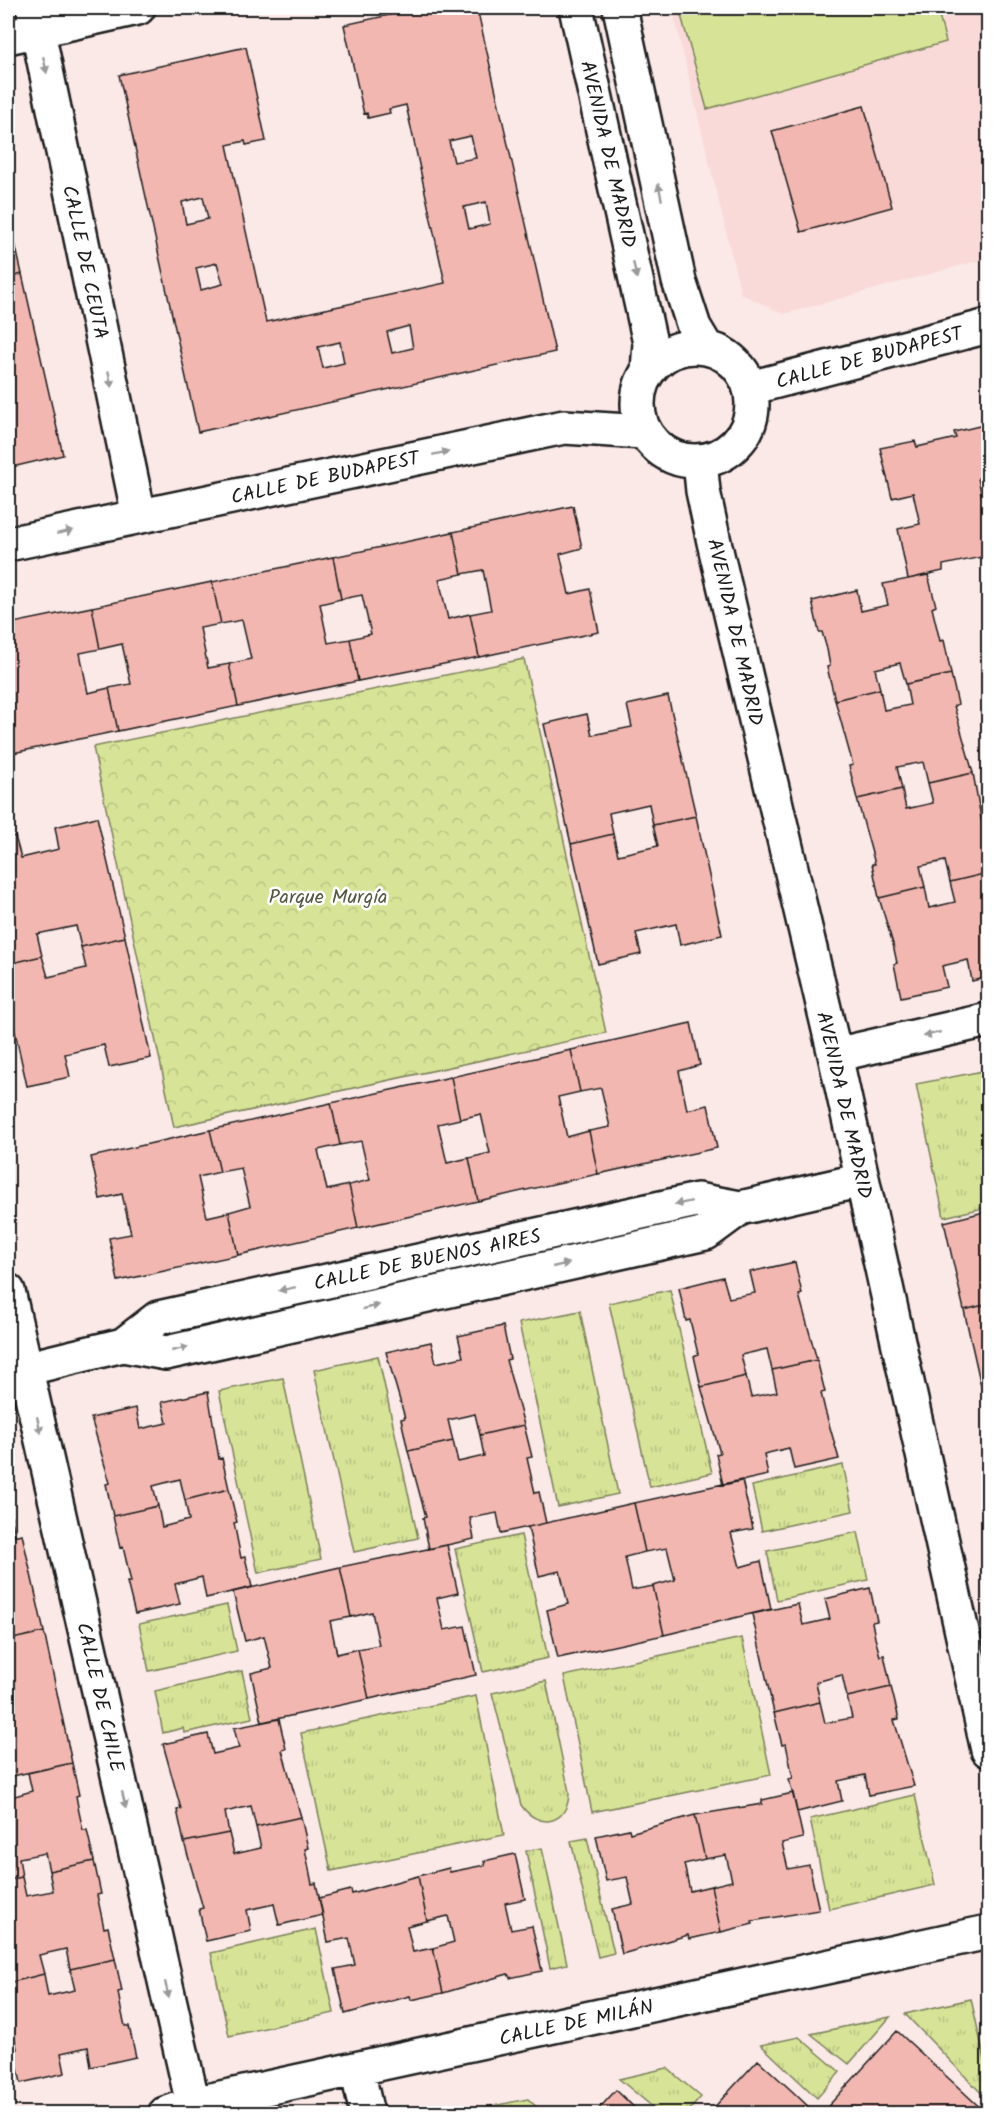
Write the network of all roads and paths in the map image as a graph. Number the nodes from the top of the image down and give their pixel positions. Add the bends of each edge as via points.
1 (138, 8) edge
2 (576, 8) edge
3 (620, 8) edge
4 (26, 25) edge
5 (988, 326) edge
6 (706, 347) junction
7 (648, 371) junction
8 (750, 388) junction
9 (644, 432) junction
10 (700, 461) junction
11 (139, 516) junction
12 (8, 544) edge
13 (988, 1020) edge
14 (835, 1055) junction
15 (862, 1180) junction
16 (8, 1292) edge
17 (17, 1371) edge
18 (988, 1750) edge
19 (988, 1931) edge
20 (357, 2069) junction
21 (179, 2109) edge
22 (367, 2114) edge

1 - 4 street
2 -> 7 street, AVENIDA DE MADRID via 650,343
6 -> 3 street, AVENIDA DE MADRID via 694,327 679,281
4 -> 11 street, CALLE DE CEUTA
5 - 8 street, CALLE DE BUDAPEST
6 - 7 street via 674,350
6 - 8 street via 726,355 741,369
7 - 9 street via 637,400
8 - 10 street via 752,413 742,436 724,454
9 - 10 street via 659,449 678,459
11 -> 9 street, CALLE DE BUDAPEST via 564,427
10 - 14 street, AVENIDA DE MADRID via 714,542
12 -> 11 street, CALLE DE BUDAPEST
13 -> 14 street
14 - 15 street, AVENIDA DE MADRID
15 - 17 street, CALLE DE BUENOS AIRES via 740,1208 706,1233 166,1353 123,1345
15 - 18 street, AVENIDA DE MADRID
16 - 17 street, CALLE DE CHILE
17 -> 21 street, CALLE DE CHILE
19 - 20 street, CALLE DE MILÁN
20 - 21 street, CALLE DE MILÁN
20 - 22 street

